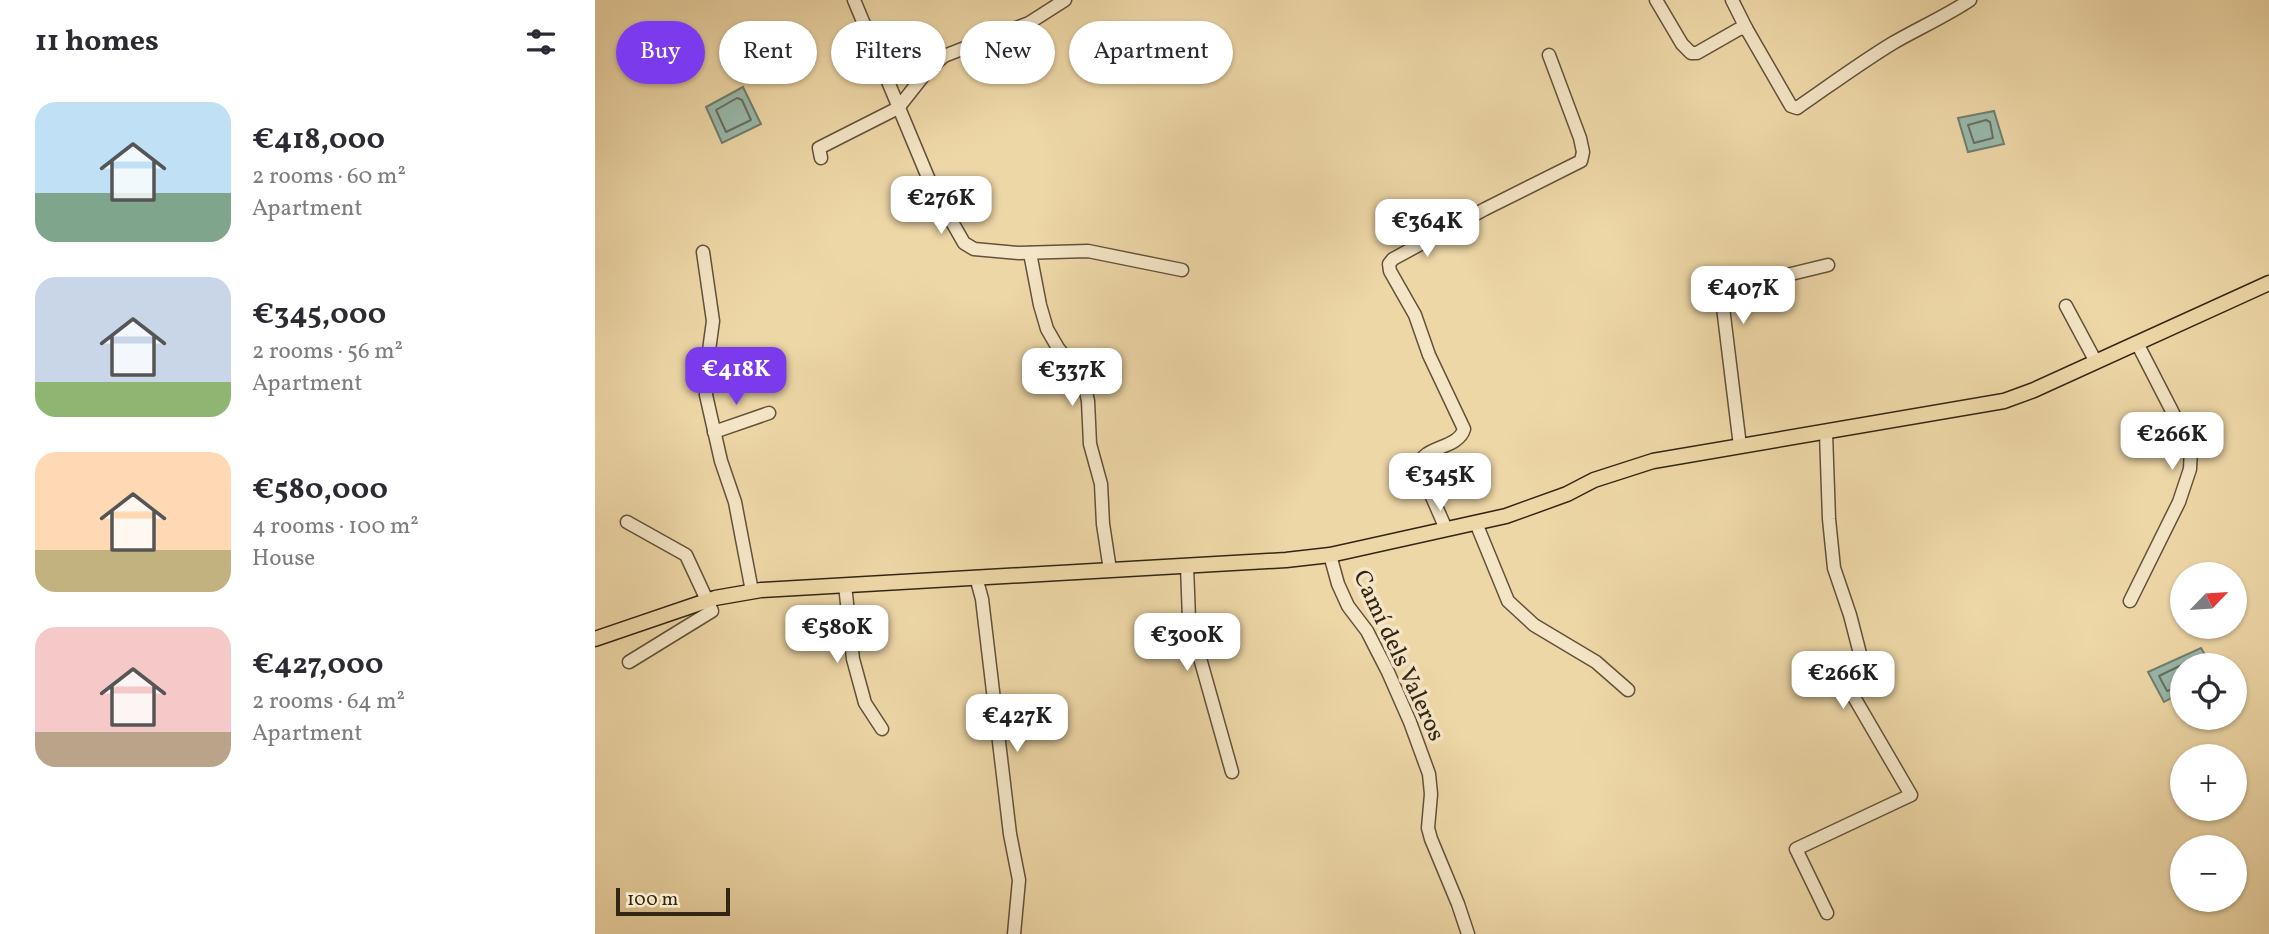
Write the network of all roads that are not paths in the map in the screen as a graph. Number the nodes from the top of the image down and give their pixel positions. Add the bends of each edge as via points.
1 (854, 0) edge
2 (1065, 0) edge
3 (1656, 0) edge
4 (1732, 0) edge
5 (1971, 0) edge
6 (1746, 28) junction
7 (1549, 55) dead end
8 (898, 108) junction
9 (821, 158) dead end
10 (703, 252) dead end
11 (1030, 253) junction
12 (1828, 265) dead end
13 (1182, 270) dead end
14 (2269, 283) edge
15 (2066, 306) dead end
16 (2137, 343) junction
17 (2096, 362) junction
18 (769, 413) dead end
19 (714, 432) junction
20 (1826, 433) junction
21 (1740, 446) junction
22 (627, 522) dead end
23 (1476, 523) junction
24 (1447, 529) junction
25 (1330, 555) junction
26 (1187, 566) junction
27 (1110, 570) junction
28 (976, 577) junction
29 (845, 585) junction
30 (751, 591) junction
31 (709, 600) junction
32 (2130, 601) dead end
33 (595, 639) edge
34 (629, 662) dead end
35 (1628, 690) dead end
36 (882, 729) dead end
37 (1232, 772) dead end
38 (1827, 913) dead end
39 (1014, 934) edge
40 (1468, 934) edge

1 - 8 street
2 - 8 street via 1029,23 944,56
3 - 6 street via 1691,53
4 - 6 street
5 - 6 street via 1859,65 1797,108 1779,88
7 - 24 street via 1580,138 1581,161 1389,264 1464,429 1455,441 1420,460
8 - 9 street via 819,148
8 - 11 street via 932,187 964,243 974,249
10 - 19 street via 713,321 706,395
11 - 13 street via 1088,251
11 - 27 street via 1047,329 1083,378
12 - 21 street via 1721,291
14 - 16 main road
15 - 17 street
16 - 17 main road
16 - 32 street via 2191,448 2190,469 2179,502
17 - 20 main road via 2004,401
18 - 19 street
19 - 30 street via 734,502
20 - 21 main road
20 - 38 street via 1835,568 1865,673 1844,680 1911,795 1796,849
21 - 23 main road via 1626,469 1534,506
22 - 31 street via 686,555
23 - 24 main road
23 - 35 street via 1509,601 1534,625 1596,662
24 - 25 main road
25 - 26 main road
25 - 40 street, Camí dels Valeros via 1338,584 1388,672 1429,774 1431,839
26 - 27 main road
26 - 37 street via 1189,620
27 - 28 main road
28 - 29 main road
28 - 39 street via 1019,880
29 - 30 main road
29 - 36 street via 853,659 865,703
30 - 31 main road
31 - 33 main road
31 - 34 street via 712,611

